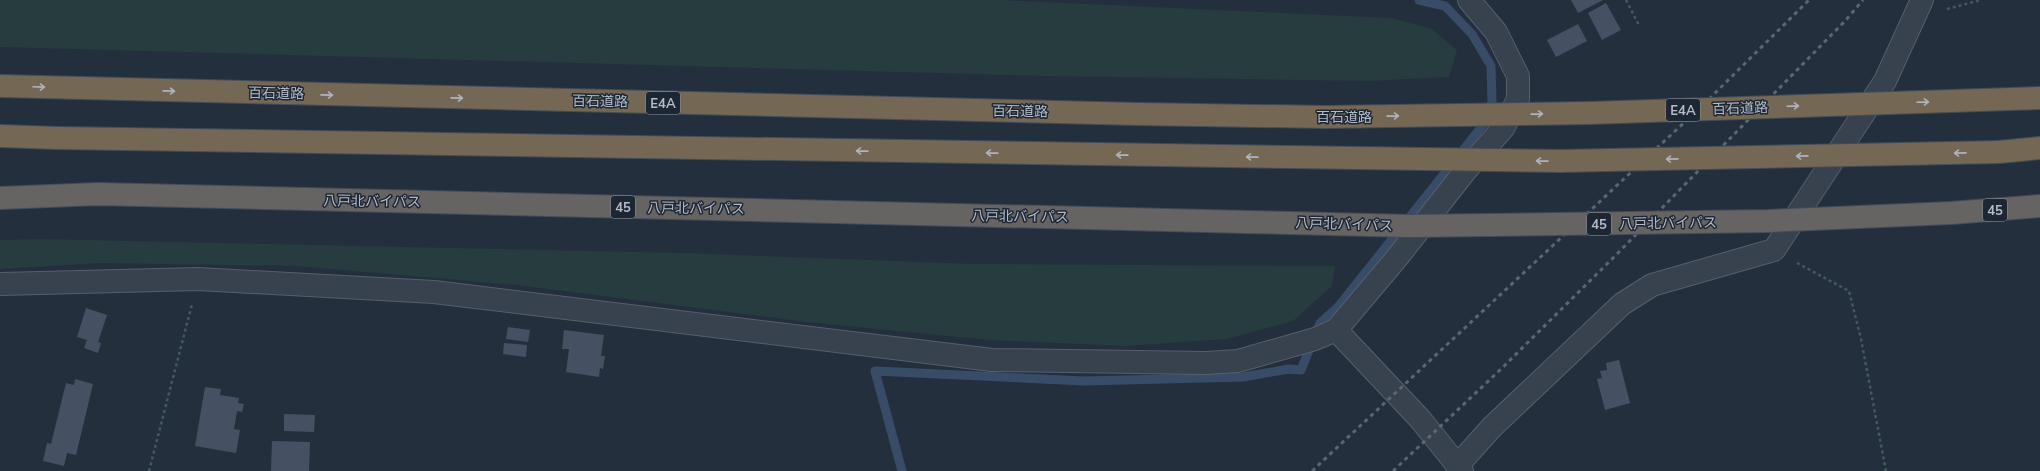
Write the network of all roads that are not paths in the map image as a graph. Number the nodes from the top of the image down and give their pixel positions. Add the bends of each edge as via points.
1 (1469, 0) edge
2 (1922, 0) edge
3 (0, 86) edge
4 (2040, 98) edge
5 (0, 136) edge
6 (2040, 148) edge
7 (0, 198) edge
8 (2040, 206) edge
9 (0, 284) edge
10 (1336, 330) junction
11 (1460, 468) edge

1 - 10 street via 1496,32 1518,76 1518,99 1504,127
2 - 11 street via 1885,81 1774,250 1652,285 1622,304 1492,427
3 -> 4 highway, 百石道路 / E4A, bridge via 1326,117 1597,113
6 -> 5 highway, bridge via 1998,152 1560,161
7 - 8 highway, 八戸北バイパス / 45, bridge via 98,194 1410,226 1768,222
9 - 10 street via 198,279 434,292 992,360 1206,363 1238,361 1315,339
10 - 11 street via 1420,419

